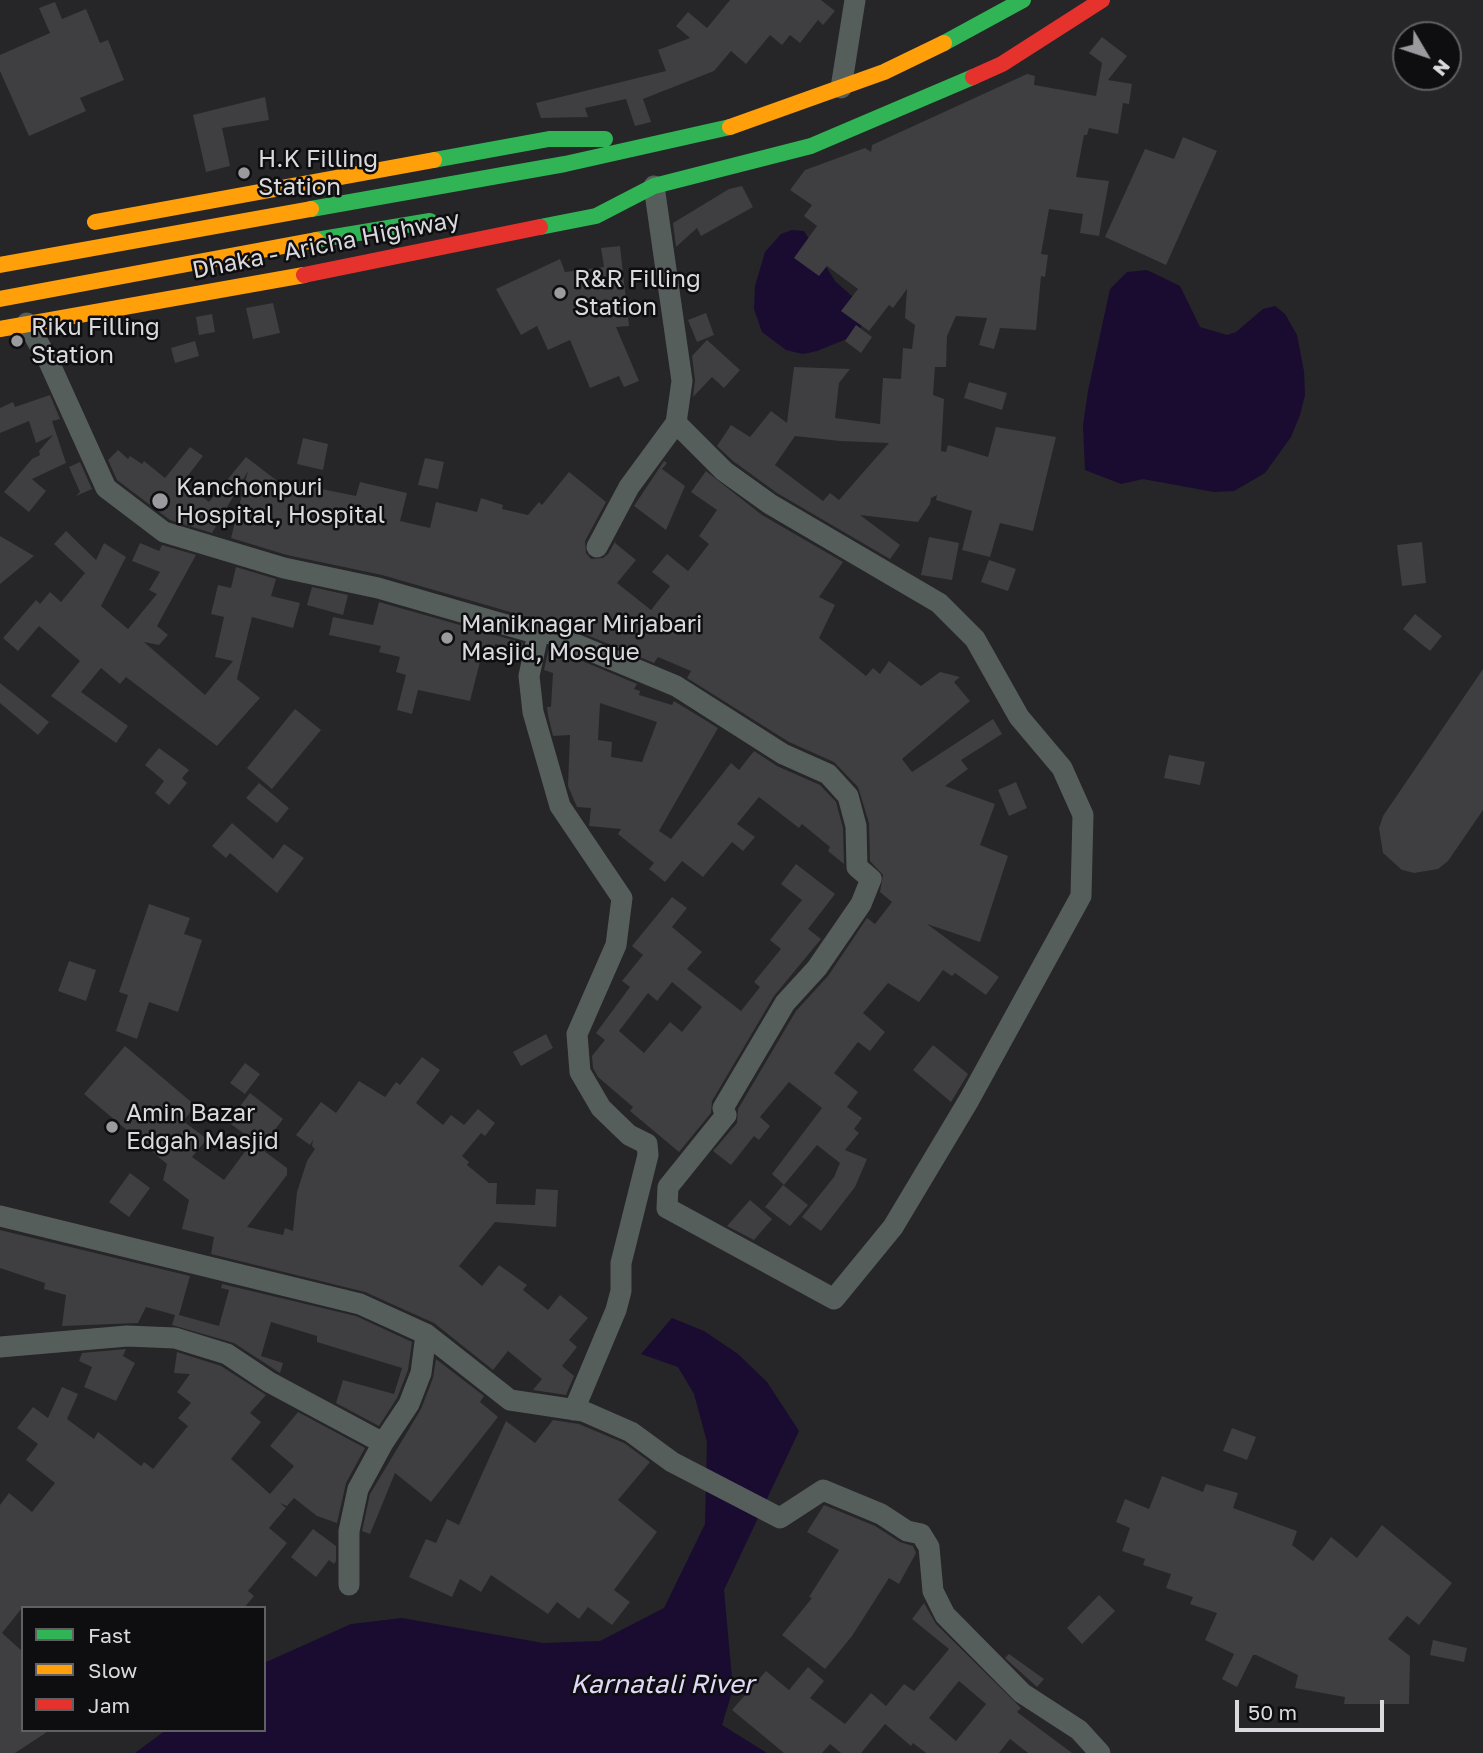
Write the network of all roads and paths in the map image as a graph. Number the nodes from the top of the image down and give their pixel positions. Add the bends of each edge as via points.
1 (855, 0) edge
2 (1023, 0) edge
3 (1102, 0) edge
4 (841, 88) junction
5 (648, 144) junction
6 (653, 187) junction
7 (603, 192) dead end
8 (443, 219) dead end
9 (76, 225) dead end
10 (0, 265) edge
11 (0, 299) edge
12 (27, 323) junction
13 (0, 329) edge
14 (676, 423) junction
15 (597, 547) dead end
16 (538, 634) junction
17 (0, 1216) edge
18 (426, 1334) junction
19 (0, 1347) edge
20 (574, 1410) junction
21 (383, 1443) junction
22 (349, 1585) dead end
23 (1100, 1753) edge

1 - 4 street
2 - 4 highway, Dhaka - Aricha Highway via 927,53
3 - 6 highway, Dhaka - Aricha Highway via 1002,64 912,105 811,146
4 - 5 highway, Dhaka - Aricha Highway via 729,127
5 - 9 highway, Dhaka - Aricha Highway via 590,137 549,139
5 - 10 highway, Dhaka - Aricha Highway via 551,166
6 - 7 highway, Dhaka - Aricha Highway
6 - 12 highway, Dhaka - Aricha Highway via 596,216 535,230
6 - 14 street via 682,381
8 - 11 highway, Dhaka - Aricha Highway
12 - 13 highway, Dhaka - Aricha Highway
12 - 16 street via 106,488 164,531 284,568 378,587
14 - 15 street via 629,487
14 - 16 street via 724,471 770,504 939,603 975,639 1019,717 1062,768 1083,815 1081,896 893,1227 834,1299 667,1208 668,1187 726,1115 723,1108 785,1003 817,968 861,904 871,879 857,867 856,826 848,796 828,774 783,754 676,686 546,632
16 - 20 street via 529,676 533,712 560,806 622,898 616,945 577,1034 580,1072 601,1108 629,1135 647,1144 648,1155 621,1263 616,1310
17 - 18 street via 360,1304
18 - 20 street via 510,1400
18 - 21 street via 417,1384
19 - 21 street via 127,1336 175,1338 227,1354 269,1382
20 - 23 street via 631,1432 672,1462 780,1517 823,1490 921,1534 929,1546 933,1591 945,1615 1021,1693 1079,1730
21 - 22 street via 358,1489 349,1531

